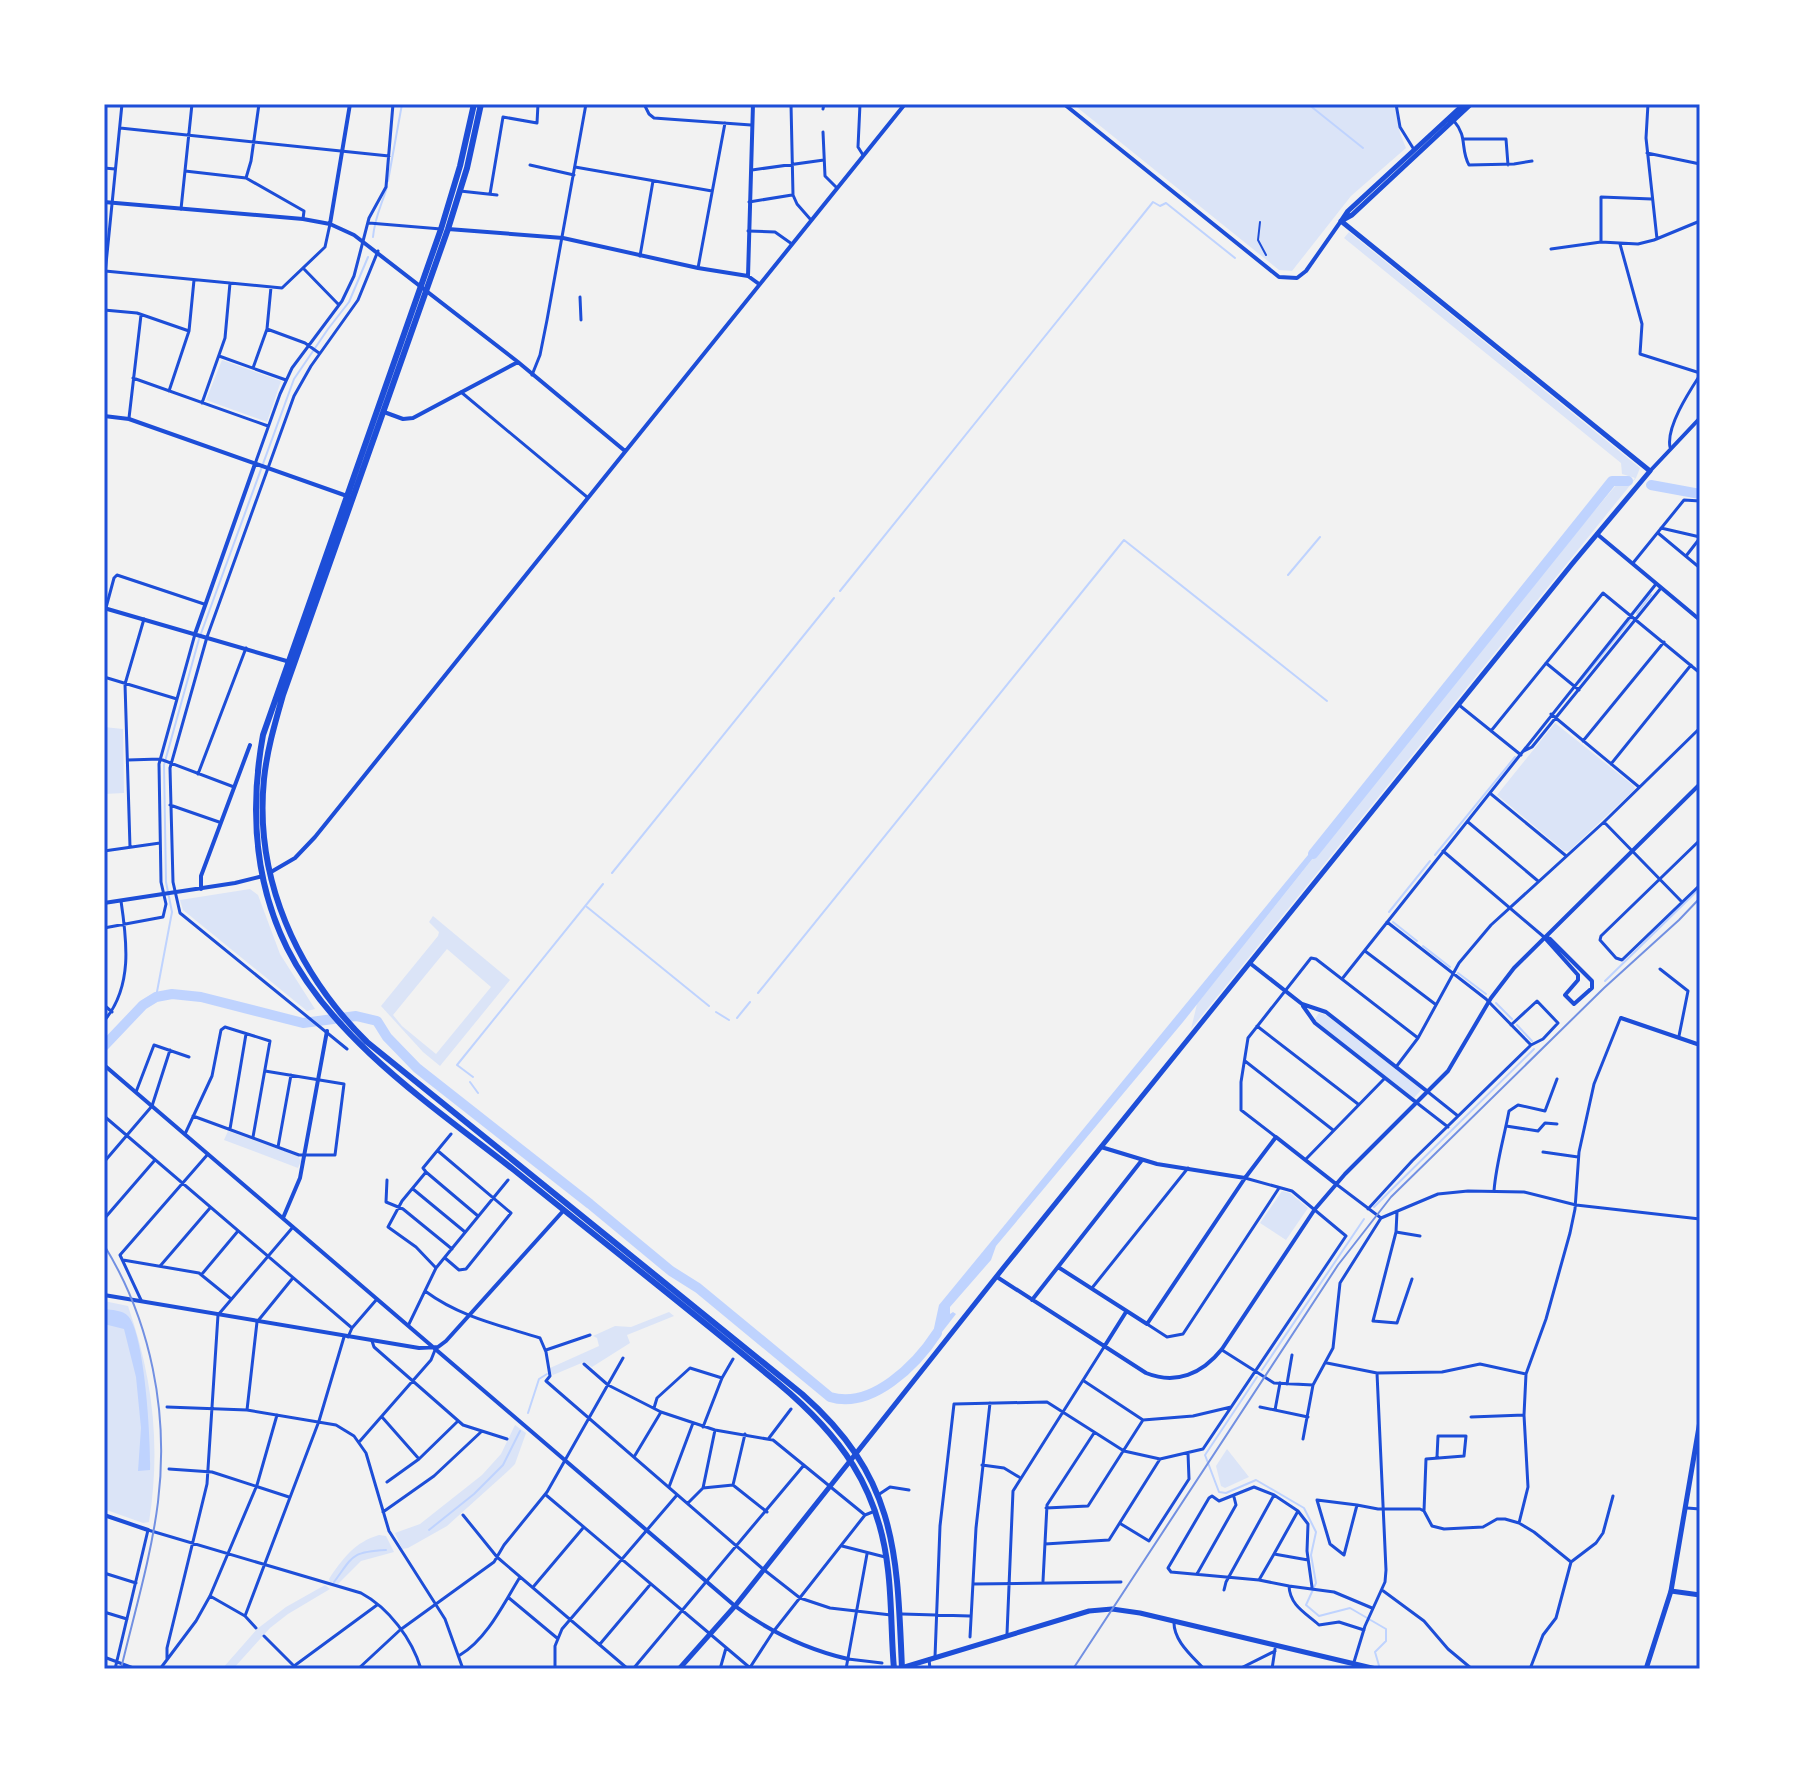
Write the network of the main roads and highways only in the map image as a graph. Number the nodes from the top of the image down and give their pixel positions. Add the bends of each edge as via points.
1 (474, 104) edge
2 (481, 104) edge
3 (1464, 104) edge
4 (1471, 104) edge
5 (1452, 119) junction
6 (444, 229) junction
7 (424, 288) junction
8 (291, 662) junction
9 (332, 1010) junction
10 (566, 1208) junction
11 (1700, 1421) edge
12 (853, 1456) junction
13 (1671, 1591) junction
14 (1700, 1595) edge
15 (1353, 1666) edge
16 (679, 1669) edge
17 (899, 1669) edge
18 (1376, 1669) edge
19 (1646, 1669) edge

1 - 6 highway
2 - 6 highway via 460,191
3 - 5 main road
4 - 5 main road
5 - 12 main road via 1341,221 1650,471
6 - 7 highway
7 - 8 highway
7 - 8 highway
8 - 9 highway via 264,780 266,875 295,945
9 - 10 highway
9 - 10 highway via 341,1026 409,1086
10 - 12 highway via 806,1406
11 - 13 main road
12 - 16 main road
12 - 17 highway via 886,1557
12 - 17 highway via 878,1495 895,1553
13 - 14 main road
13 - 19 main road
15 - 17 main road via 1140,1613 1103,1609
15 - 18 main road

